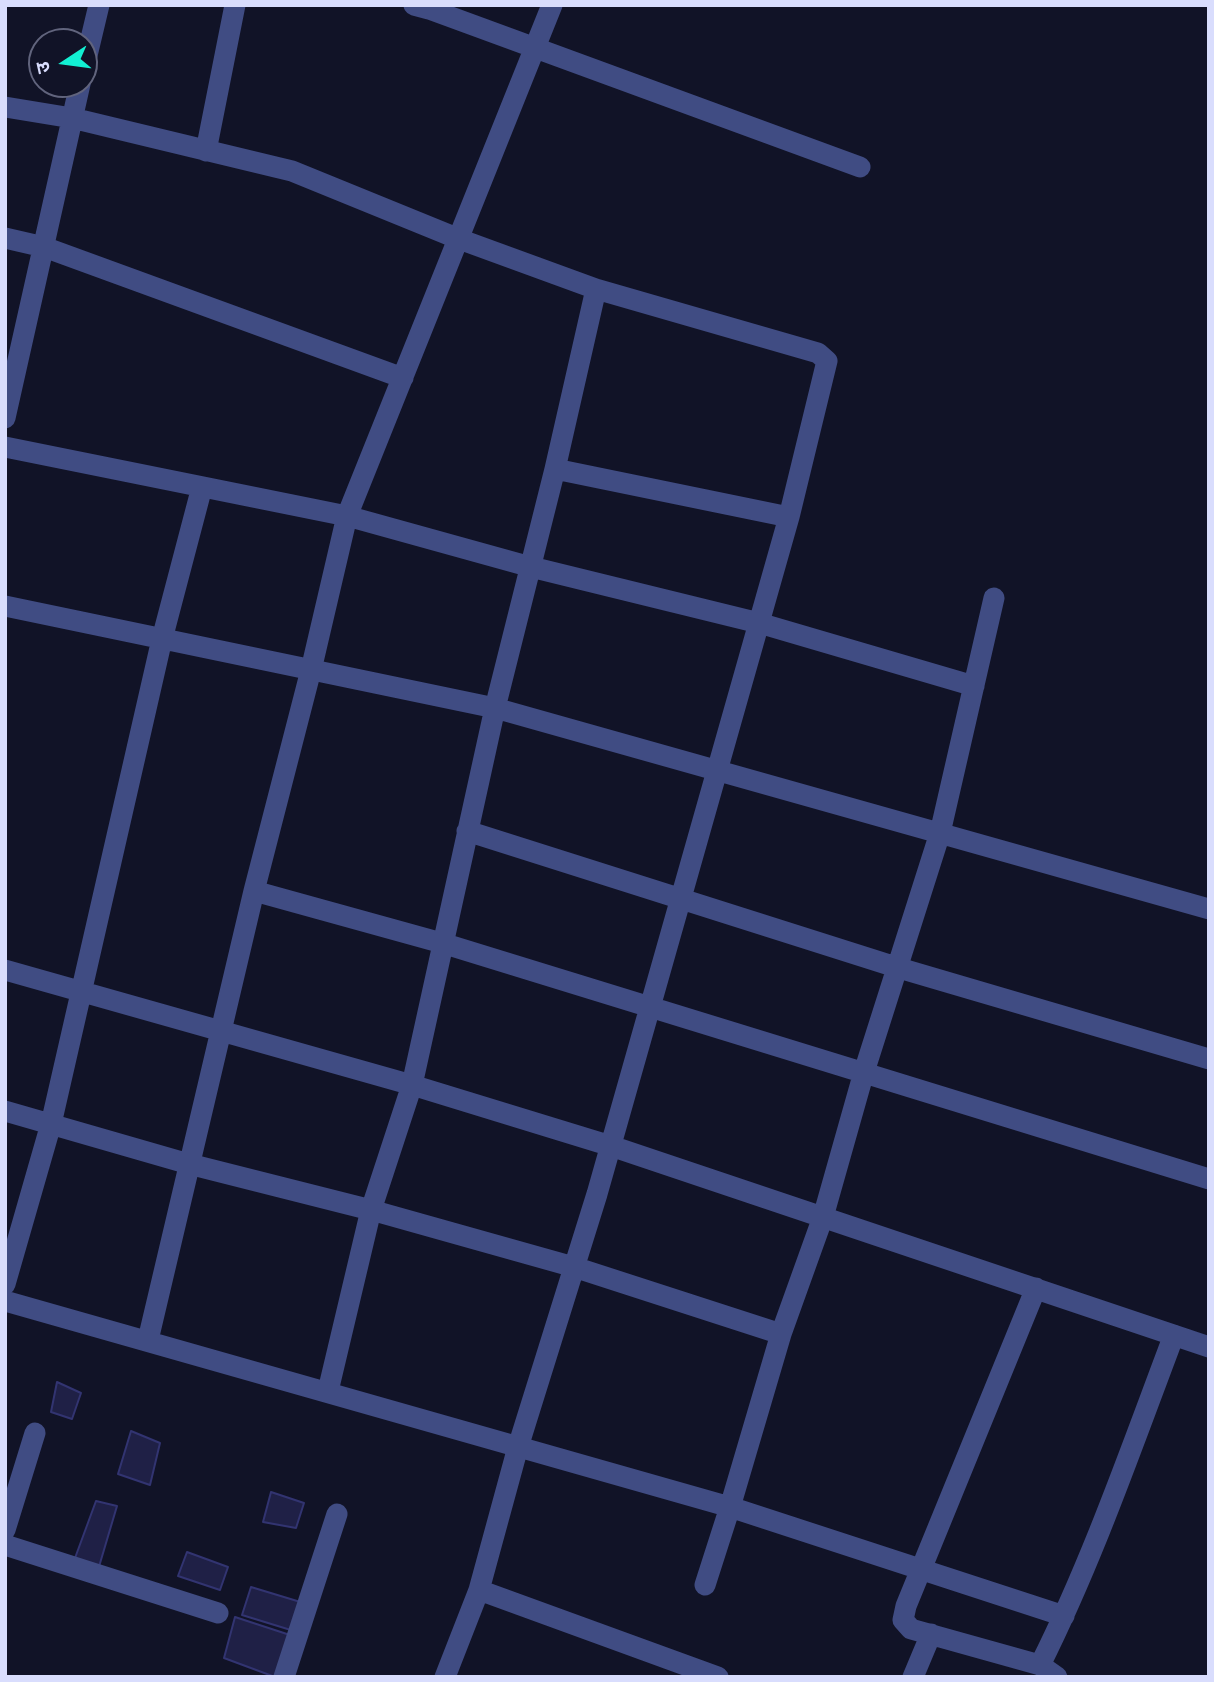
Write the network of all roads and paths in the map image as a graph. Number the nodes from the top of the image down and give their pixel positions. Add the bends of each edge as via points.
1 (99, 5) edge
2 (235, 5) edge
3 (414, 5) edge
4 (552, 5) edge
5 (94, 28) edge
6 (535, 48) junction
7 (77, 98) edge
8 (5, 107) edge
9 (72, 118) junction
10 (206, 151) junction
11 (860, 167) dead end
12 (5, 238) edge
13 (459, 239) junction
14 (44, 247) junction
15 (596, 289) junction
16 (403, 378) junction
17 (5, 418) edge
18 (5, 447) edge
19 (555, 469) junction
20 (202, 487) junction
21 (348, 516) junction
22 (789, 517) junction
23 (531, 567) junction
24 (994, 598) dead end
25 (5, 606) edge
26 (759, 623) junction
27 (162, 639) junction
28 (311, 670) junction
29 (974, 686) junction
30 (495, 708) junction
31 (717, 771) junction
32 (467, 831) junction
33 (940, 833) junction
34 (254, 891) junction
35 (680, 900) junction
36 (1209, 909) edge
37 (442, 943) junction
38 (899, 968) junction
39 (5, 970) edge
40 (82, 992) junction
41 (650, 1007) junction
42 (221, 1031) junction
43 (1209, 1059) edge
44 (864, 1072) junction
45 (412, 1085) junction
46 (5, 1111) edge
47 (51, 1124) junction
48 (611, 1146) junction
49 (189, 1164) junction
50 (1209, 1180) edge
51 (372, 1210) junction
52 (823, 1217) junction
53 (574, 1267) junction
54 (5, 1284) edge
55 (1036, 1288) junction
56 (5, 1301) edge
57 (781, 1334) junction
58 (1174, 1335) junction
59 (148, 1340) junction
60 (1209, 1347) edge
61 (328, 1391) junction
62 (35, 1433) dead end
63 (518, 1447) junction
64 (730, 1507) junction
65 (337, 1514) dead end
66 (5, 1530) edge
67 (5, 1545) edge
68 (922, 1569) junction
69 (705, 1585) dead end
70 (479, 1590) junction
71 (218, 1613) dead end
72 (1064, 1616) junction
73 (931, 1634) junction
74 (1048, 1671) edge
75 (284, 1677) edge
76 (445, 1677) edge
77 (718, 1677) edge
78 (913, 1677) edge

1 - 5 street
2 - 10 street
3 - 6 street
4 - 6 street
6 - 11 street
6 - 13 street
7 - 9 street
8 - 9 street
9 - 10 street
9 - 14 street
10 - 13 street via 292,171
12 - 14 street
13 - 15 street
13 - 16 street
14 - 16 street
14 - 17 street
15 - 19 street
15 - 22 street via 824,358 827,365
16 - 21 street
18 - 20 street
19 - 22 street
19 - 23 street
20 - 21 street
20 - 27 street
21 - 23 street
21 - 28 street
22 - 26 street
23 - 26 street
23 - 30 street
24 - 29 street
25 - 27 street
26 - 29 street
26 - 31 street
27 - 28 street
27 - 40 street
28 - 30 street
28 - 34 street
29 - 33 street
30 - 31 street
30 - 32 street
31 - 33 street
31 - 35 street
32 - 35 street
32 - 37 street
33 - 36 street
33 - 38 street
34 - 37 street
34 - 42 street
35 - 38 street
35 - 41 street
37 - 41 street
37 - 45 street
38 - 43 street
38 - 44 street
39 - 40 street
40 - 42 street
40 - 47 street
41 - 44 street
41 - 48 street
42 - 45 street
42 - 49 street
44 - 50 street
44 - 52 street
45 - 48 street
45 - 51 street
46 - 47 street
47 - 49 street
47 - 54 street
48 - 52 street
48 - 53 street
49 - 51 street
49 - 59 street
51 - 53 street
51 - 61 street
52 - 55 street
52 - 57 street
53 - 57 street
53 - 63 street
55 - 58 street
55 - 68 street
56 - 59 street
57 - 64 street
58 - 60 street
58 - 72 street
59 - 61 street
61 - 63 street
62 - 66 street
63 - 64 street
63 - 70 street
64 - 68 street
64 - 69 street
65 - 75 street
67 - 71 street
68 - 72 street
68 - 73 street via 903,1620 911,1629
70 - 76 street
70 - 77 street
72 - 74 street
73 - 74 street
73 - 78 street

